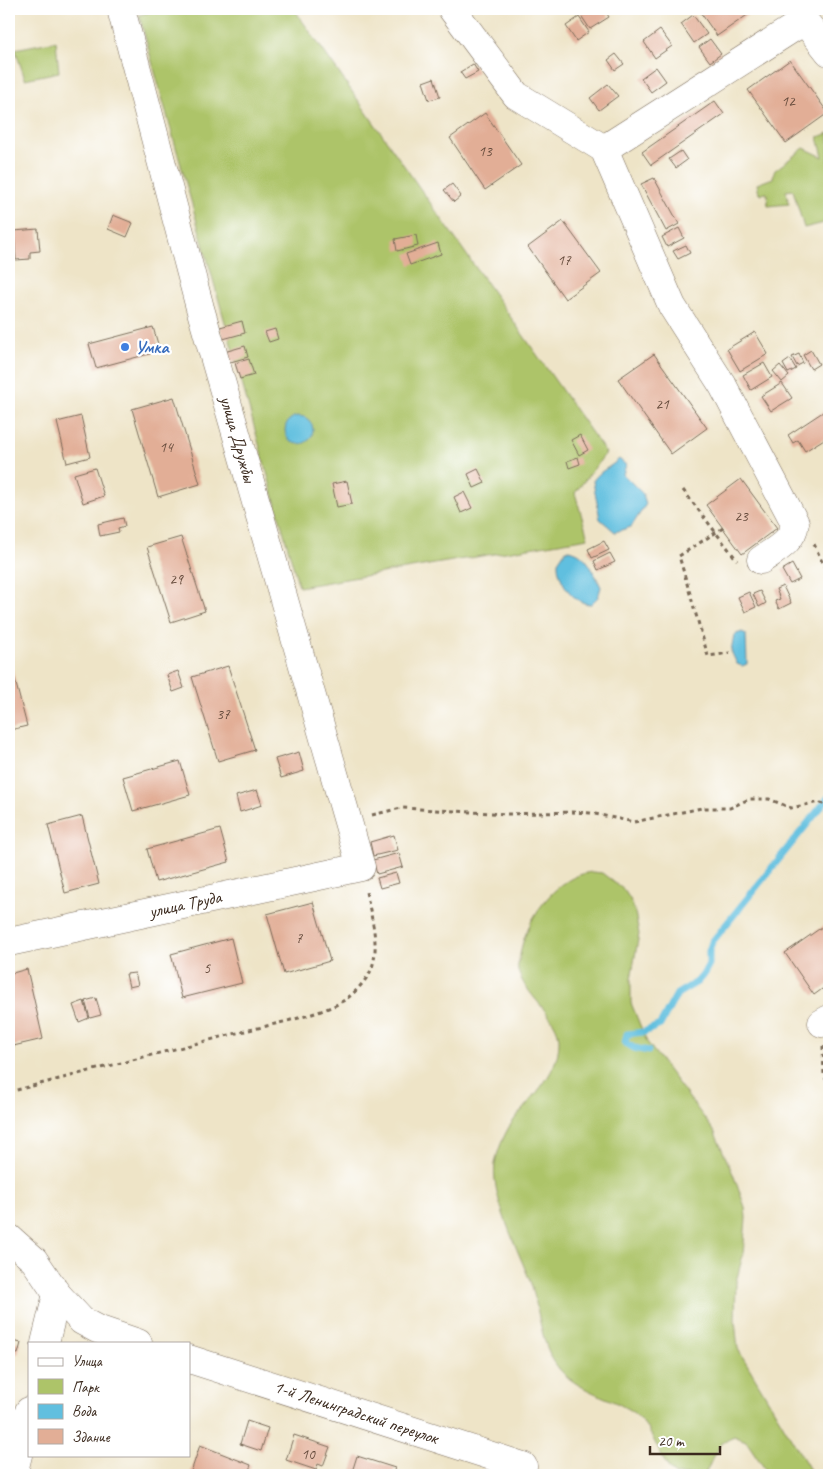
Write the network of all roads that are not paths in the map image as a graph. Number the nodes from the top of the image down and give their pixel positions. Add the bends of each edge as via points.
1 (121, 9) edge
2 (452, 9) edge
3 (799, 15) edge
4 (829, 52) edge
5 (604, 149) junction
6 (761, 560) road end
7 (361, 867) joint
8 (9, 942) edge
9 (9, 1238) edge
10 (57, 1294) junction
11 (45, 1342) edge
12 (135, 1342) edge
13 (190, 1359) edge
14 (28, 1415) edge
15 (522, 1466) dead end
16 (13, 1475) edge

1 - 7 street, улица Дружбы via 200,308
2 - 5 street via 516,95
3 - 4 street
3 - 5 street
5 - 6 street via 672,306 723,386 795,523 788,541
7 - 8 street, улица Труда
9 - 10 street via 34,1260
10 - 11 street
10 - 12 street via 82,1321 97,1330
13 - 15 street, 1-й Ленинградский переулок
14 - 16 street

